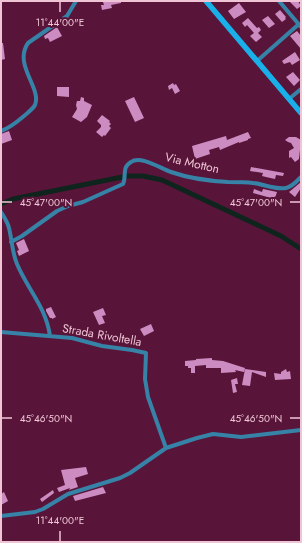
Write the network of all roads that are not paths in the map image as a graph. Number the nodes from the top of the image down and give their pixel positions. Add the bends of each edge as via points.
1 (76, 1) edge
2 (206, 1) edge
3 (279, 1) edge
4 (300, 25) edge
5 (257, 61) junction
6 (301, 89) edge
7 (289, 99) junction
8 (301, 113) edge
9 (1, 131) edge
10 (301, 177) edge
11 (1, 212) edge
12 (11, 242) junction
13 (1, 332) edge
14 (50, 336) junction
15 (301, 430) edge
16 (166, 448) junction
17 (1, 516) edge

1 - 9 street via 67,16 28,43 23,50 22,57 34,90 35,105 17,122
2 - 5 main road
3 - 4 street
4 - 5 street
5 - 7 main road
6 - 7 street
7 - 8 main road
10 - 12 street, Via Motton via 290,187 282,188 250,182 212,181 172,172 144,160 131,162 124,172 124,182 120,185 57,211
11 - 12 street via 9,227
12 - 14 street via 25,281 49,322
13 - 14 street
14 - 16 street, Strada Rivoltella via 146,353 145,379 148,397
15 - 16 street via 241,437 213,434
16 - 17 street via 130,473 68,494 44,510

